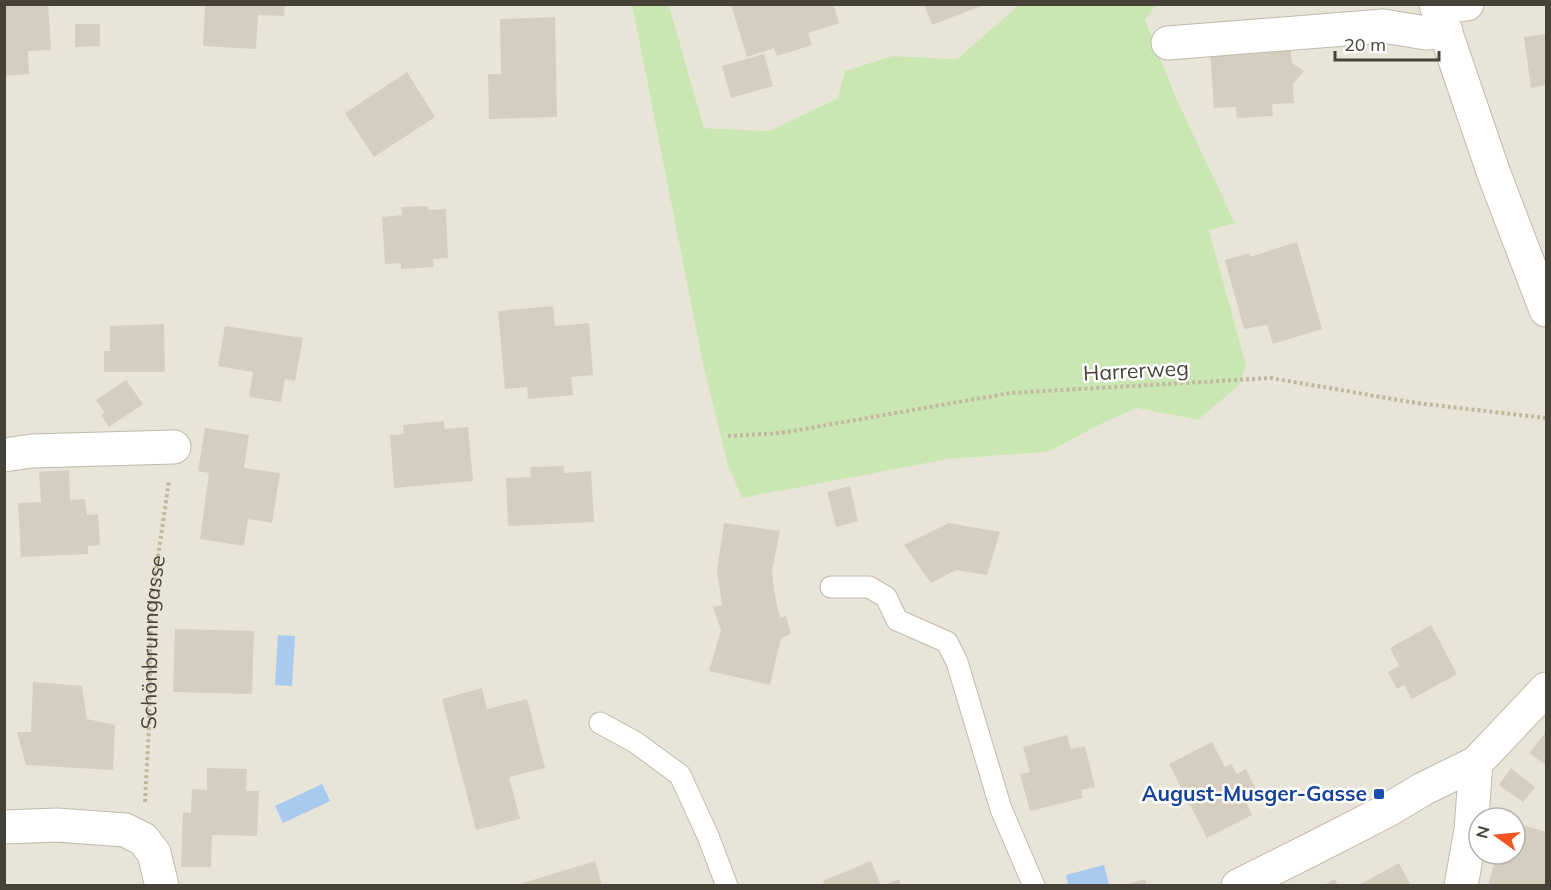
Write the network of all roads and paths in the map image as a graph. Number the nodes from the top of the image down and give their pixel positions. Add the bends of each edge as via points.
1 (1447, 12) edge
2 (1168, 43) dead end
3 (1546, 310) edge
4 (1546, 418) edge
5 (728, 436) dead end
6 (174, 447) joint
7 (4, 454) edge
8 (831, 587) dead end
9 (1546, 689) edge
10 (600, 723) dead end
11 (1476, 763) junction
12 (4, 827) edge
13 (143, 839) junction
14 (162, 885) edge
15 (728, 885) edge
16 (1034, 885) edge
17 (1238, 885) edge
18 (1461, 885) edge

1 - 2 street via 1426,33 1383,26
1 - 3 street via 1494,174
4 - 5 path, Harrerweg via 1416,403 1271,378 1010,393 781,433
6 - 7 street
6 - 13 path, Schönbrunngasse via 151,605
8 - 16 lane via 869,587 886,597 897,620 947,642 957,662 1001,809
9 - 11 street
10 - 15 lane via 636,742 680,775
11 - 17 street
11 - 18 street via 1471,830
12 - 13 street via 57,825 125,830
13 - 14 street via 153,853

